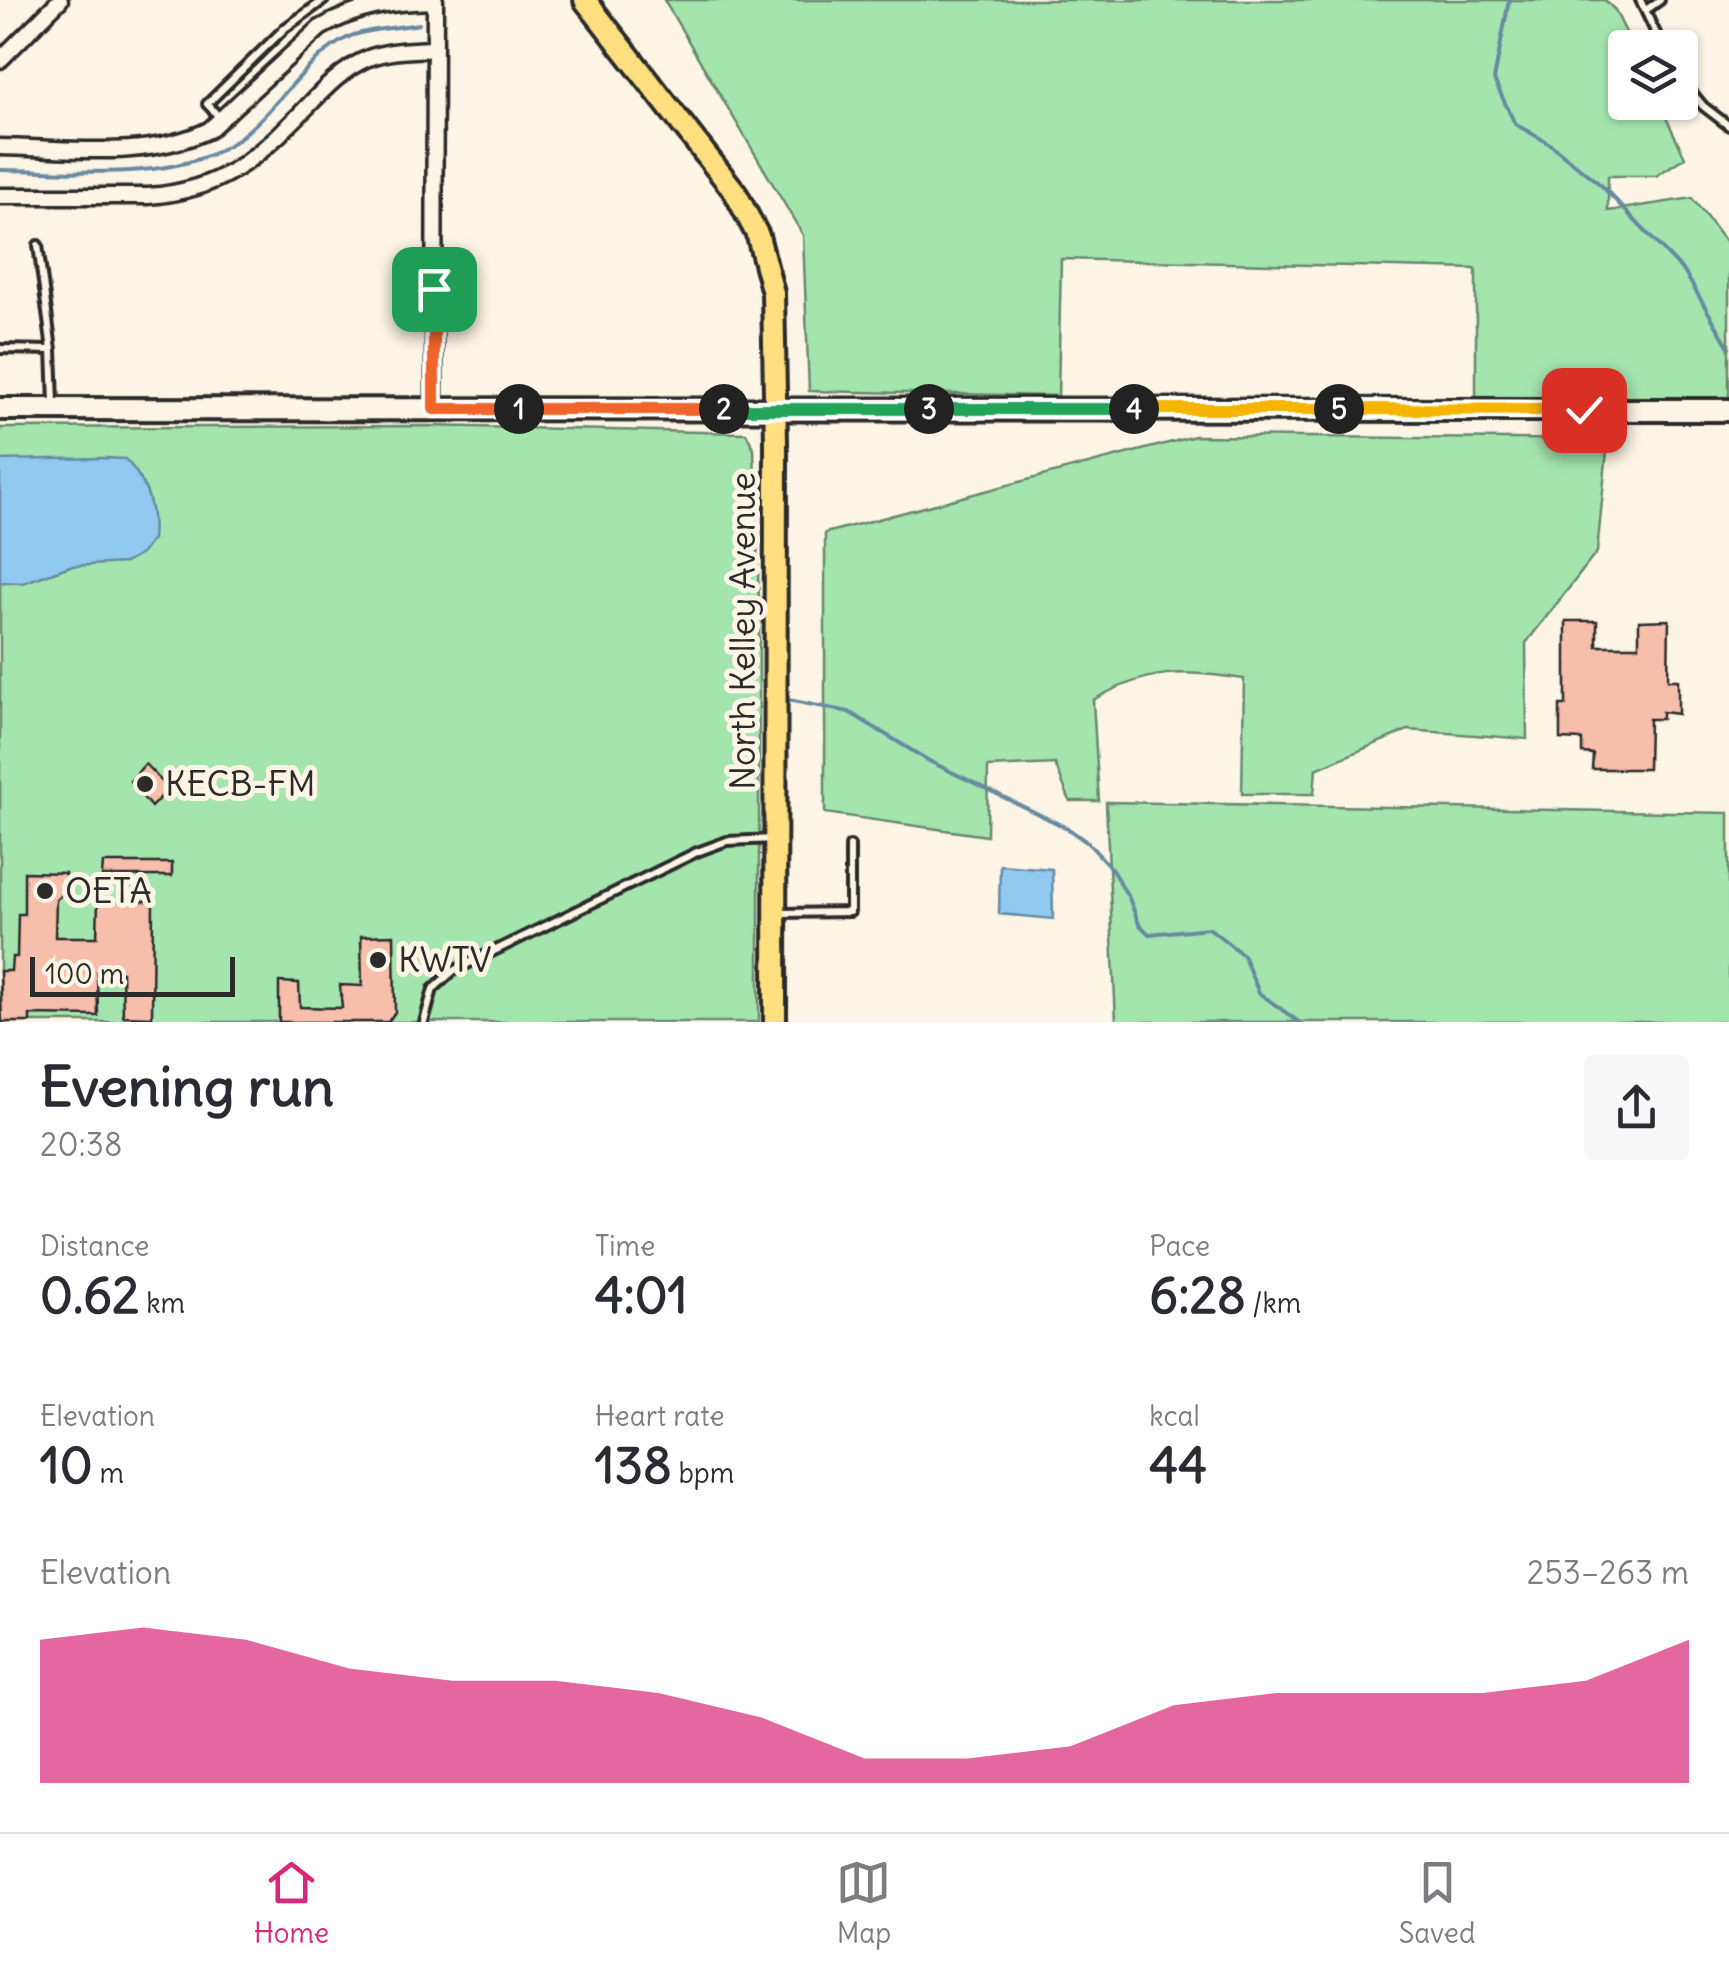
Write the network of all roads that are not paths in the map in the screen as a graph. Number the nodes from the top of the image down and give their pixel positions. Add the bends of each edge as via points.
1 (60, 0) edge
2 (324, 0) edge
3 (435, 0) edge
4 (585, 0) edge
5 (1640, 0) edge
6 (1660, 0) edge
7 (384, 1) edge
8 (1646, 10) junction
9 (1655, 30) edge
10 (435, 49) junction
11 (0, 60) edge
12 (1698, 100) edge
13 (222, 120) junction
14 (1727, 121) edge
15 (0, 148) edge
16 (0, 196) edge
17 (38, 245) dead end
18 (0, 349) edge
19 (52, 350) junction
20 (0, 409) edge
21 (54, 409) junction
22 (434, 409) junction
23 (776, 409) junction
24 (1729, 410) edge
25 (775, 839) junction
26 (850, 846) dead end
27 (775, 914) junction
28 (424, 1022) edge
29 (775, 1022) edge

1 - 11 street
2 - 13 lane via 207,104
3 - 7 street
3 - 10 street
4 - 23 main road, North Kelley Avenue via 735,192 758,236 773,293
5 - 8 lane
6 - 8 lane
7 - 13 street via 320,28
8 - 9 lane
10 - 16 street via 387,52 348,68 266,148 208,185 148,196
10 - 22 street
12 - 14 lane
13 - 15 street via 166,146
17 - 19 lane
18 - 19 lane
19 - 21 lane
20 - 21 street
21 - 22 street
22 - 23 street
23 - 24 street
23 - 25 main road, North Kelley Avenue
25 - 27 main road, North Kelley Avenue
25 - 28 lane via 727,841 696,852 453,972 433,989
26 - 27 lane via 850,912
27 - 29 main road, North Kelley Avenue

